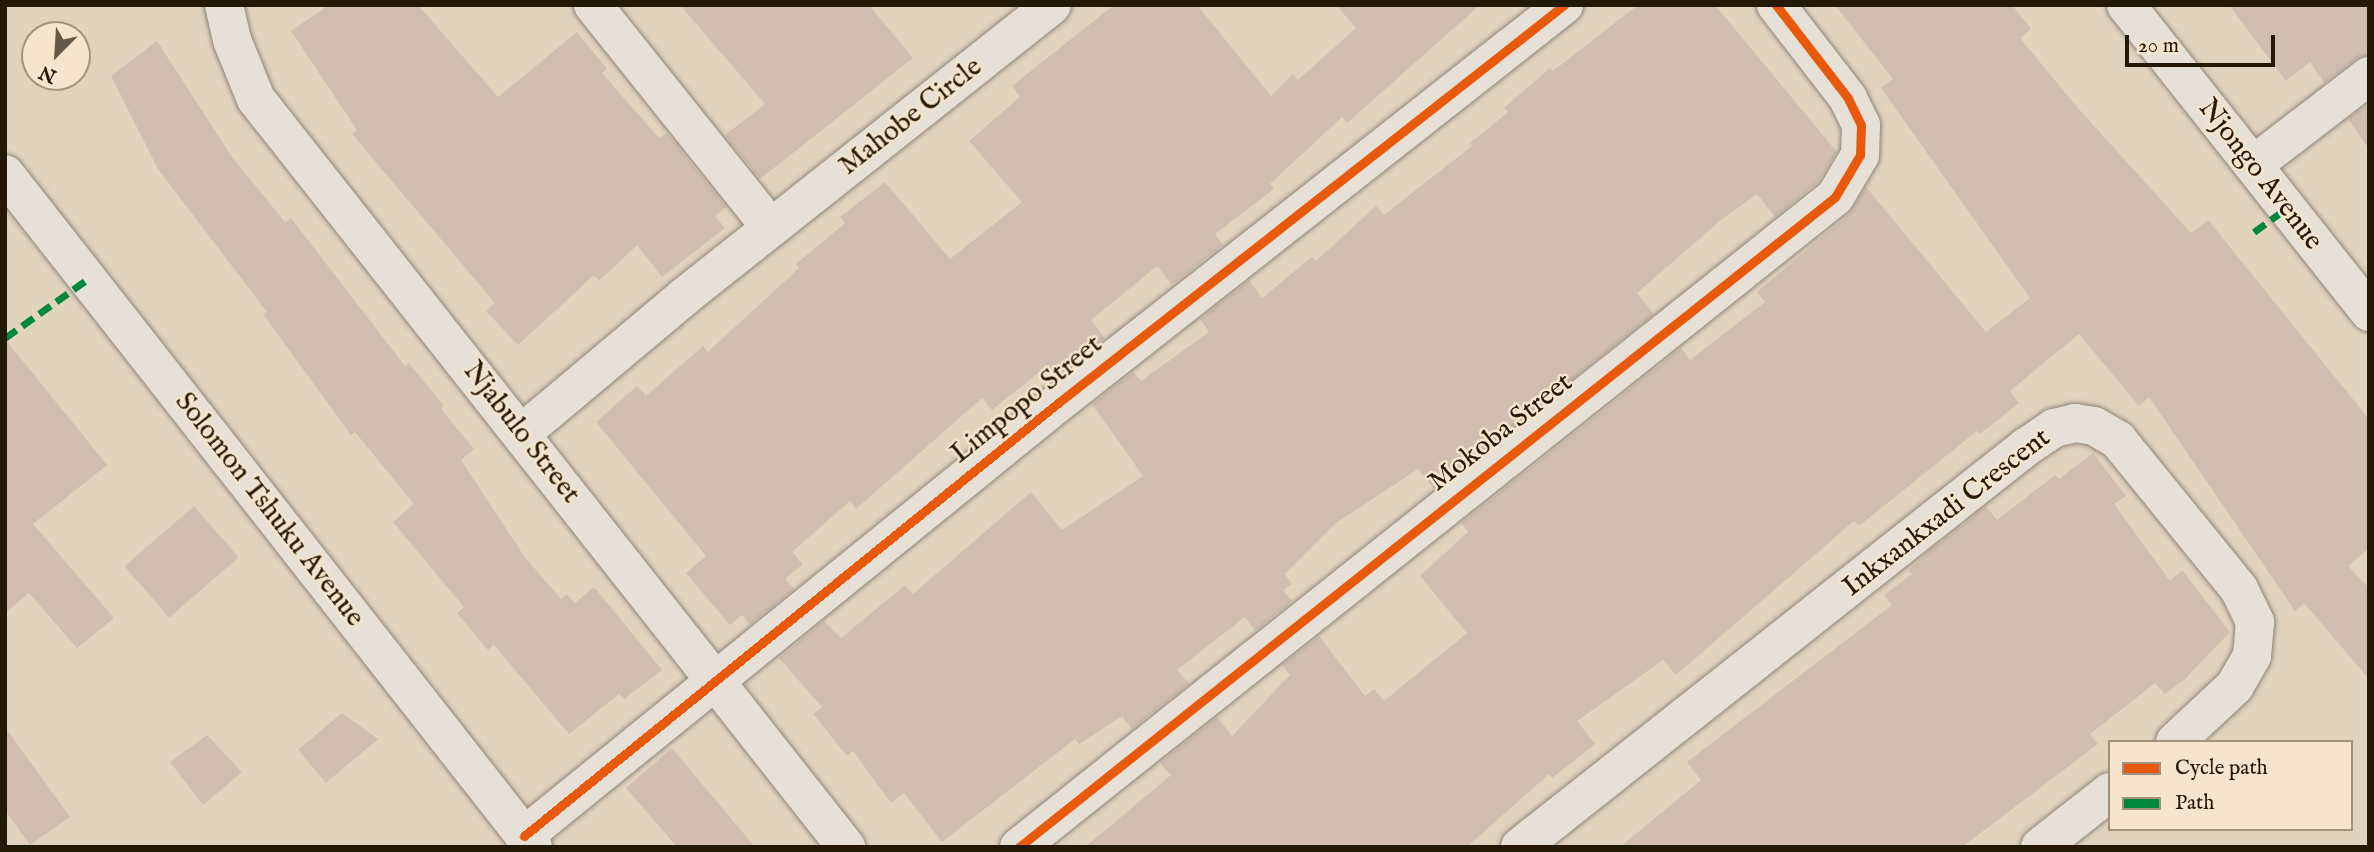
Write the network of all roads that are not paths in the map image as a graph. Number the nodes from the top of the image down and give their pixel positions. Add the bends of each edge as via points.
1 (224, 5) edge
2 (593, 5) edge
3 (1052, 5) edge
4 (1564, 5) edge
5 (1776, 5) edge
6 (2126, 5) edge
7 (2369, 76) edge
8 (2253, 165) junction
9 (5, 174) edge
10 (770, 227) junction
11 (2369, 312) edge
12 (522, 433) junction
13 (716, 684) junction
14 (2177, 740) edge
15 (2108, 794) edge
16 (529, 841) edge
17 (846, 847) edge
18 (1019, 847) edge
19 (1520, 847) edge
20 (2040, 847) edge

1 - 12 street, Njabulo Street via 232,40 256,99
2 - 10 street
3 - 10 street, Mahobe Circle
4 - 13 street, Limpopo Street via 1069,394
5 - 18 street, Mokoba Street via 1847,98 1861,125 1860,155 1835,197
6 - 8 street, Njongo Avenue
7 - 8 street
8 - 11 street, Njongo Avenue
9 - 16 street, Solomon Tshuku Avenue
10 - 12 street, Mahobe Circle
12 - 13 street, Njabulo Street
13 - 16 street, Limpopo Street
13 - 17 street, Njabulo Street
14 - 19 street, Inkxankxadi Crescent via 2235,686 2252,656 2255,622 2239,589 2118,440 2094,426 2075,423 2054,428 2026,447
15 - 20 street

